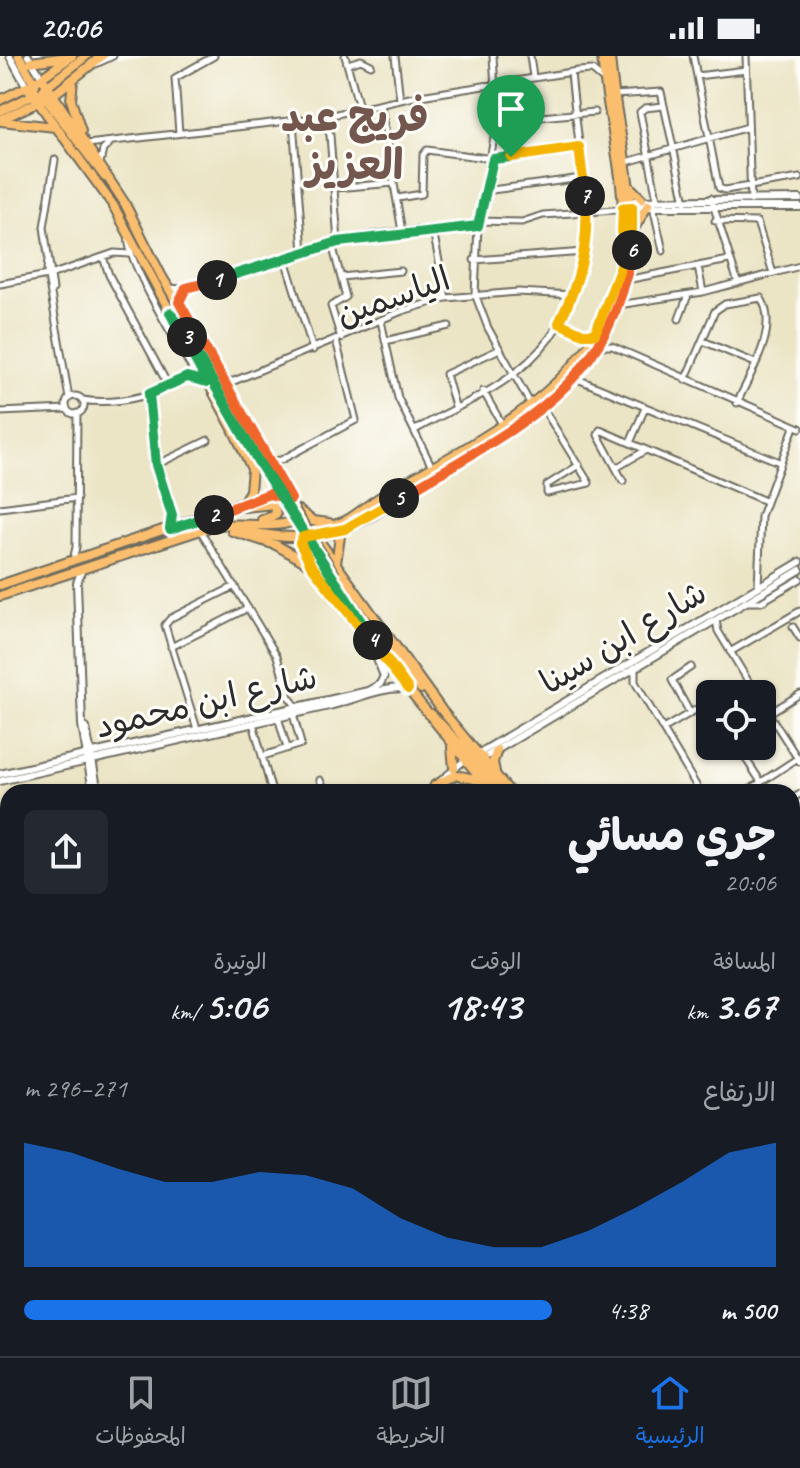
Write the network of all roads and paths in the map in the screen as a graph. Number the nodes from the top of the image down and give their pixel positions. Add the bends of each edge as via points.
1 (10, 56) edge
2 (19, 56) edge
3 (72, 56) edge
4 (86, 56) edge
5 (102, 56) edge
6 (113, 56) edge
7 (214, 56) edge
8 (345, 56) edge
9 (395, 56) edge
10 (493, 56) edge
11 (530, 56) edge
12 (601, 56) edge
13 (611, 56) edge
14 (693, 56) edge
15 (746, 56) edge
16 (362, 58) edge
17 (31, 62) edge
18 (348, 64) junction
19 (371, 65) dead end
20 (91, 66) junction
21 (592, 70) junction
22 (746, 70) junction
23 (571, 72) junction
24 (697, 76) junction
25 (533, 77) junction
26 (73, 80) junction
27 (604, 80) junction
28 (496, 82) junction
29 (40, 91) junction
30 (613, 95) junction
31 (0, 100) edge
32 (400, 100) junction
33 (381, 106) junction
34 (663, 106) junction
35 (0, 111) edge
36 (360, 111) junction
37 (595, 112) dead end
38 (575, 114) junction
39 (323, 117) junction
40 (0, 120) edge
41 (293, 121) junction
42 (497, 121) junction
43 (748, 127) junction
44 (56, 128) junction
45 (179, 133) junction
46 (709, 138) junction
47 (86, 141) junction
48 (111, 142) junction
49 (579, 147) junction
50 (676, 148) junction
51 (649, 156) junction
52 (493, 159) junction
53 (55, 160) dead end
54 (627, 162) dead end
55 (100, 164) junction
56 (582, 178) junction
57 (800, 178) edge
58 (112, 183) junction
59 (394, 183) junction
60 (749, 184) junction
61 (629, 186) junction
62 (336, 188) junction
63 (484, 191) junction
64 (398, 198) junction
65 (800, 199) edge
66 (651, 200) junction
67 (685, 202) junction
68 (711, 202) junction
69 (751, 203) junction
70 (625, 205) junction
71 (800, 207) edge
72 (587, 212) junction
73 (715, 221) junction
74 (478, 224) junction
75 (433, 230) junction
76 (633, 231) junction
77 (402, 232) junction
78 (128, 239) junction
79 (335, 243) junction
80 (663, 251) dead end
81 (303, 252) junction
82 (585, 252) junction
83 (114, 253) junction
84 (130, 254) junction
85 (103, 257) junction
86 (285, 259) junction
87 (474, 260) junction
88 (729, 260) junction
89 (698, 266) junction
90 (800, 266) edge
91 (401, 271) dead end
92 (773, 273) junction
93 (50, 275) junction
94 (161, 275) junction
95 (341, 277) junction
96 (626, 280) junction
97 (738, 283) junction
98 (0, 284) edge
99 (171, 288) junction
100 (186, 288) junction
101 (703, 292) junction
102 (475, 294) junction
103 (688, 294) junction
104 (573, 295) junction
105 (446, 298) junction
106 (179, 302) junction
107 (618, 305) junction
108 (170, 313) junction
109 (679, 319) dead end
110 (381, 321) junction
111 (559, 323) junction
112 (449, 326) dead end
113 (606, 332) junction
114 (595, 334) junction
115 (339, 339) junction
116 (385, 341) junction
117 (703, 341) junction
118 (612, 346) junction
119 (598, 347) junction
120 (500, 349) junction
121 (313, 350) junction
122 (755, 363) junction
123 (191, 366) junction
124 (515, 373) junction
125 (187, 377) junction
126 (197, 377) junction
127 (575, 378) junction
128 (685, 380) junction
129 (207, 382) junction
130 (229, 384) junction
131 (168, 385) junction
132 (70, 387) junction
133 (483, 391) junction
134 (149, 394) junction
135 (528, 394) junction
136 (68, 398) junction
137 (543, 398) junction
138 (81, 401) junction
139 (737, 403) junction
140 (455, 406) junction
141 (50, 408) junction
142 (543, 408) junction
143 (645, 408) junction
144 (68, 410) junction
145 (525, 411) junction
146 (0, 412) edge
147 (77, 413) junction
148 (74, 423) junction
149 (502, 425) junction
150 (797, 428) edge
151 (415, 430) junction
152 (208, 440) dead end
153 (630, 443) junction
154 (646, 450) junction
155 (779, 462) junction
156 (267, 463) junction
157 (156, 465) junction
158 (579, 465) junction
159 (432, 467) junction
160 (616, 468) junction
161 (623, 481) dead end
162 (77, 498) junction
163 (291, 499) junction
164 (765, 501) junction
165 (242, 504) junction
166 (0, 508) edge
167 (229, 509) junction
168 (298, 510) junction
169 (357, 511) junction
170 (172, 515) junction
171 (241, 522) junction
172 (225, 523) junction
173 (182, 525) junction
174 (213, 526) junction
175 (170, 529) junction
176 (199, 530) junction
177 (341, 530) junction
178 (318, 532) junction
179 (303, 537) junction
180 (76, 547) junction
181 (90, 556) junction
182 (72, 561) junction
183 (800, 562) edge
184 (311, 565) junction
185 (82, 569) junction
186 (800, 570) edge
187 (334, 573) junction
188 (67, 574) junction
189 (760, 575) junction
190 (800, 579) edge
191 (771, 580) junction
192 (77, 583) junction
193 (0, 585) edge
194 (235, 586) junction
195 (758, 588) junction
196 (0, 596) edge
197 (745, 602) junction
198 (248, 608) junction
199 (800, 611) edge
200 (716, 620) junction
201 (705, 626) junction
202 (793, 627) dead end
203 (800, 638) edge
204 (372, 646) junction
205 (171, 647) junction
206 (729, 651) junction
207 (636, 666) junction
208 (691, 667) dead end
209 (620, 675) junction
210 (747, 680) edge
211 (635, 682) junction
212 (408, 689) junction
213 (800, 694) edge
214 (289, 697) junction
215 (423, 708) junction
216 (285, 709) junction
217 (776, 709) edge
218 (696, 710) edge
219 (295, 711) junction
220 (690, 713) junction
221 (83, 717) junction
222 (278, 717) junction
223 (253, 723) junction
224 (776, 726) edge
225 (85, 727) junction
226 (197, 729) junction
227 (663, 729) junction
228 (450, 742) junction
229 (287, 748) junction
230 (104, 750) junction
231 (497, 750) junction
232 (263, 756) junction
233 (88, 758) junction
234 (474, 759) junction
235 (747, 760) edge
236 (799, 760) edge
237 (454, 768) junction
238 (0, 774) edge
239 (497, 777) junction
240 (320, 780) dead end
241 (0, 781) edge
242 (761, 782) junction
243 (93, 784) edge
244 (270, 784) edge
245 (322, 784) edge
246 (436, 784) edge
247 (437, 784) edge
248 (478, 784) edge
249 (486, 784) edge
250 (494, 784) edge
251 (503, 784) edge
252 (695, 784) edge
253 (758, 784) edge

1 - 29 street
2 - 29 main road
3 - 17 main road
3 - 29 main road
4 - 29 main road
5 - 20 main road
6 - 20 street
7 - 45 street via 175,78
8 - 18 street
9 - 32 street
10 - 28 street
11 - 25 street
12 - 21 street
12 - 27 main road
13 - 30 main road
14 - 24 street
15 - 22 street
16 - 18 street
16 - 19 street
17 - 29 street
18 - 36 street
20 - 26 main road
21 - 23 street
21 - 27 street
22 - 24 street
22 - 43 street
23 - 25 street
23 - 38 street
24 - 46 street
25 - 28 street
26 - 29 main road
26 - 47 main road via 71,100
27 - 70 main road
28 - 32 street
28 - 42 street
29 - 31 main road
29 - 35 main road
29 - 40 main road
29 - 44 main road via 44,112
29 - 47 main road
29 - 58 main road
30 - 34 street via 658,90
30 - 61 main road
32 - 33 street
33 - 36 street
33 - 59 street
34 - 50 street
34 - 51 street via 640,112
36 - 39 street
37 - 38 street
38 - 42 street
38 - 49 street
39 - 41 street
39 - 62 street
40 - 44 main road
41 - 45 street
41 - 81 street
42 - 52 street
43 - 46 street
43 - 60 street
44 - 78 main road via 106,195
45 - 48 street
46 - 50 street
46 - 60 street via 718,185 725,190
47 - 48 street
47 - 55 main road
48 - 55 street
49 - 52 street
49 - 56 street
50 - 51 street
50 - 67 street
51 - 54 street
51 - 66 street
52 - 63 street
52 - 64 street via 425,152 420,196
53 - 93 street via 44,220
55 - 58 main road
56 - 63 street
56 - 72 street
57 - 60 street
58 - 94 main road
59 - 62 street
59 - 64 street
60 - 69 street
61 - 66 main road
61 - 70 main road
62 - 79 street
63 - 74 street
64 - 77 street
65 - 69 street
66 - 67 street
66 - 70 street
66 - 76 main road
66 - 80 street
67 - 68 street
68 - 69 street
68 - 73 street
69 - 71 street
70 - 72 street
70 - 76 main road
70 - 114 main road via 621,267
72 - 74 street
72 - 82 street
73 - 88 street
73 - 92 street via 757,222
74 - 75 street
74 - 87 street
75 - 77 street
75 - 105 street
76 - 96 main road
77 - 79 street
78 - 83 street
78 - 84 street
78 - 108 main road
79 - 81 street
79 - 95 street
81 - 86 street
82 - 87 street
82 - 104 street
83 - 84 street
83 - 85 street
84 - 123 street
85 - 93 street
85 - 131 street
86 - 100 street
86 - 121 street
87 - 102 street
88 - 89 street
88 - 97 street
89 - 96 street
89 - 101 street
90 - 92 street
91 - 95 street
92 - 97 street
93 - 98 street
93 - 132 street
94 - 99 main road
94 - 156 main road
95 - 115 street via 346,299 331,308
96 - 107 main road
97 - 101 street
99 - 100 street
99 - 106 main road
100 - 106 street
101 - 103 street
102 - 104 street, الياسمين
102 - 105 street, الياسمين
102 - 120 street
103 - 107 street
103 - 109 street
104 - 111 street
105 - 110 street, الياسمين
106 - 130 main road
107 - 113 main road
108 - 129 main road
108 - 156 main road
110 - 115 street, الياسمين
110 - 116 street
111 - 114 street
111 - 124 street
112 - 116 street
113 - 118 street
113 - 119 main road
114 - 137 main road
115 - 121 street, الياسمين
115 - 156 street via 356,420
116 - 151 street via 398,398
117 - 122 street
117 - 122 street via 719,307 761,298 766,337
117 - 128 street
118 - 119 street
118 - 128 street
119 - 127 main road
120 - 124 street
120 - 140 street via 448,373
121 - 130 street, الياسمين
122 - 139 street
123 - 125 street
123 - 126 street
124 - 133 street
124 - 135 street
125 - 126 street
125 - 131 street
126 - 129 street
127 - 142 main road
127 - 143 street
128 - 139 street
129 - 156 main road
130 - 156 main road
131 - 134 street
132 - 136 street
132 - 138 street
133 - 140 street
133 - 149 street
134 - 138 street
134 - 157 street
135 - 137 street
135 - 145 street
136 - 138 street
136 - 141 street
136 - 144 street
137 - 145 main road
138 - 147 street
139 - 150 street
140 - 151 street
141 - 144 street
141 - 146 street
142 - 158 street
142 - 177 main road
143 - 153 street
143 - 155 street
144 - 147 street
144 - 148 street
145 - 149 main road
147 - 148 street
148 - 162 street
149 - 159 main road
150 - 155 street
151 - 159 street
152 - 157 street
153 - 154 street
153 - 160 street via 598,432
154 - 160 street
154 - 164 street
155 - 164 street
156 - 163 main road
156 - 165 main road
156 - 187 main road, bridge
157 - 170 street
158 - 158 street via 547,485 547,493 589,484
159 - 169 main road
160 - 161 street
162 - 166 street
162 - 180 street
163 - 165 main road via 269,494
163 - 168 main road
164 - 189 street via 757,538
165 - 167 main road
167 - 171 main road via 266,502 277,508 273,518
167 - 173 main road
168 - 169 main road via 323,524
168 - 171 main road via 297,519 286,525
168 - 178 main road
169 - 178 main road
170 - 173 street
170 - 175 street
171 - 172 main road
172 - 174 main road
172 - 179 main road
173 - 175 main road
174 - 176 main road
174 - 184 main road via 276,545
175 - 181 main road
176 - 185 main road
176 - 194 street
177 - 178 main road
177 - 187 main road
178 - 179 main road
178 - 187 main road
179 - 184 main road via 300,549
180 - 181 street
180 - 182 street
181 - 182 main road
182 - 193 main road
183 - 191 street, شارع ابن سينا
184 - 204 main road
185 - 188 main road
185 - 192 street
186 - 197 street, شارع ابن سينا
187 - 212 main road
187 - 234 main road
188 - 192 street
188 - 196 main road
189 - 191 street
189 - 195 street
190 - 197 street, شارع ابن سينا via 761,602
191 - 195 street, شارع ابن سينا
192 - 221 street
194 - 198 street
194 - 205 street via 169,620 164,628
195 - 234 street, شارع ابن سينا
197 - 200 street, شارع ابن سينا
198 - 205 street
198 - 214 street via 277,656
199 - 206 street
200 - 201 street, شارع ابن سينا
200 - 206 street
201 - 206 street via 714,629
201 - 207 street, شارع ابن سينا
202 - 203 street
204 - 212 main road
204 - 219 street, شارع ابن محمود via 384,674 378,687
205 - 226 street
206 - 210 street
207 - 209 street, شارع ابن سينا
207 - 211 street
208 - 220 street via 672,680
209 - 211 street
209 - 231 street, شارع ابن سينا
211 - 227 street
212 - 215 main road
212 - 219 street, شارع ابن محمود via 391,687
213 - 217 street
214 - 216 street
214 - 219 street
215 - 228 main road
215 - 234 main road
216 - 219 street, شارع ابن محمود
216 - 226 street, شارع ابن محمود
218 - 220 street
219 - 222 street, شارع ابن محمود
219 - 229 street via 302,740
220 - 227 street
221 - 225 street
221 - 233 street
222 - 223 street, شارع ابن محمود
222 - 229 street
223 - 232 street
223 - 233 street, شارع ابن محمود
224 - 236 street
225 - 230 street via 93,743
225 - 233 street
226 - 230 street, شارع ابن محمود
227 - 252 street
228 - 234 main road
228 - 237 main road
229 - 232 street
230 - 233 street, شارع ابن محمود
231 - 234 street, شارع ابن سينا
231 - 239 main road
232 - 244 street
233 - 238 street, شارع ابن محمود
233 - 241 street, شارع ابن محمود
233 - 243 street
234 - 237 street
234 - 239 main road
234 - 249 main road
234 - 250 main road
235 - 242 street
236 - 242 street
237 - 246 street
239 - 251 main road
240 - 245 street
242 - 253 street
247 - 248 main road via 456,775

